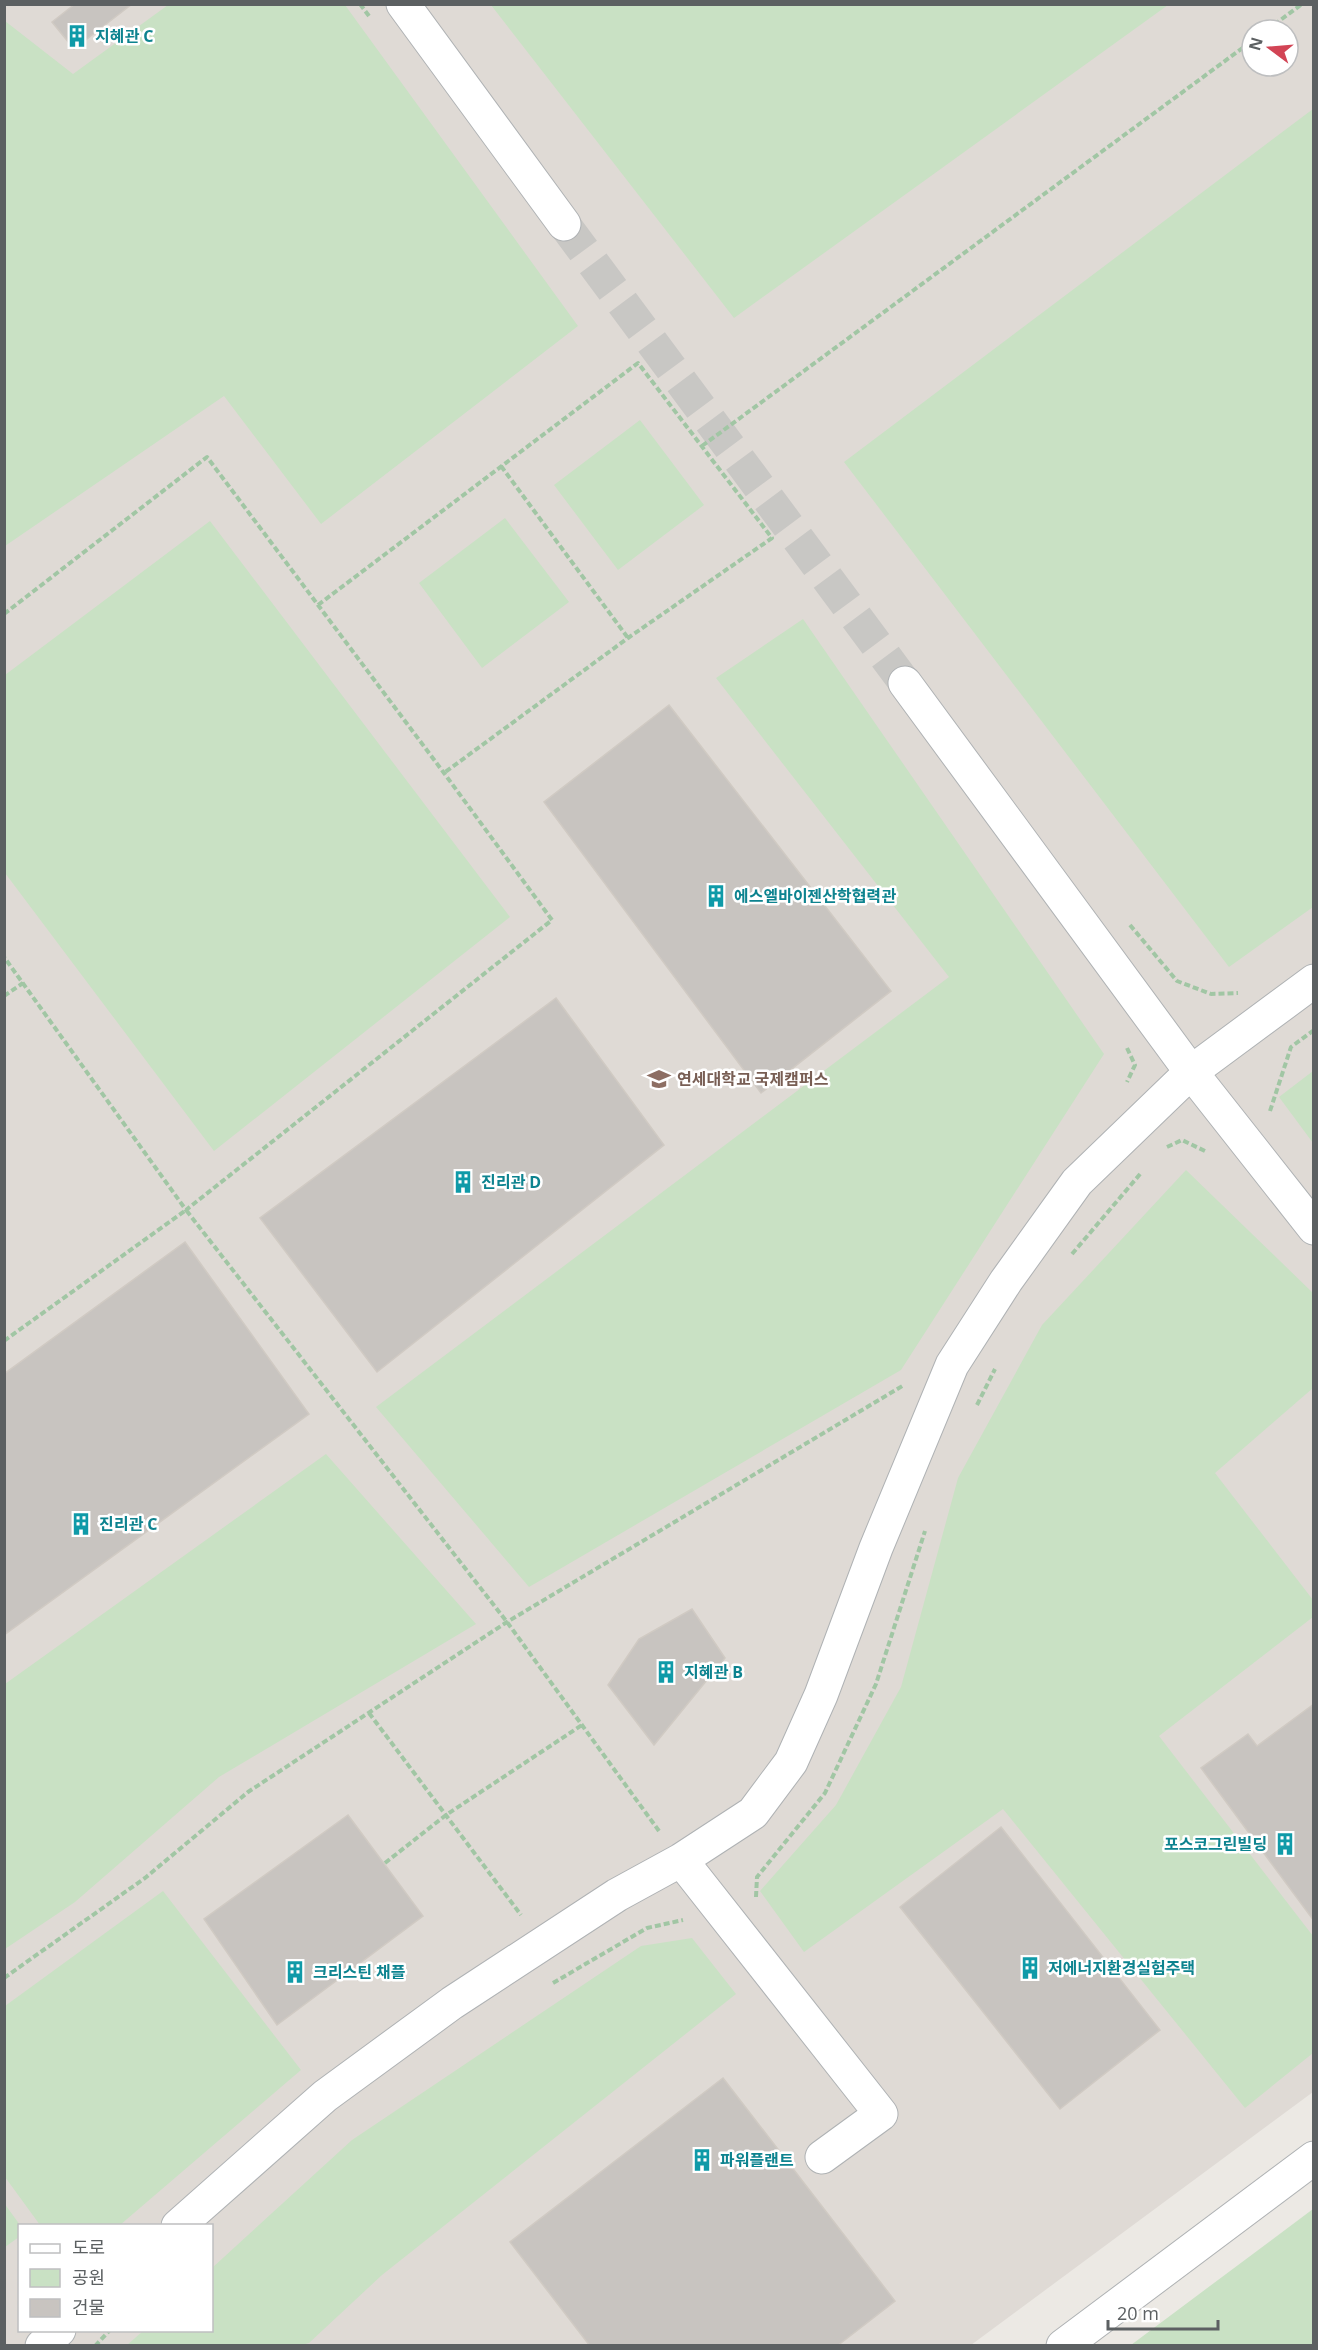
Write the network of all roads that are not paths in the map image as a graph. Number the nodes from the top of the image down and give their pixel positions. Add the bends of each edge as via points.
1 (403, 4) edge
2 (564, 224) tunnel mouth
3 (905, 683) tunnel mouth
4 (1314, 981) edge
5 (1191, 1072) junction
6 (1314, 1228) edge
7 (681, 1860) junction
8 (822, 2157) dead end
9 (1314, 2158) edge
10 (180, 2224) edge
11 (58, 2332) edge
12 (42, 2346) edge
13 (1063, 2346) edge

1 - 2 street
3 - 5 street
4 - 5 street
5 - 6 street
5 - 7 street via 1077,1182 1000,1290 952,1365 876,1548 822,1695 791,1762 753,1813
7 - 8 street via 881,2114
7 - 10 street via 617,1895 452,2003 325,2096
9 - 13 street
11 - 12 street

